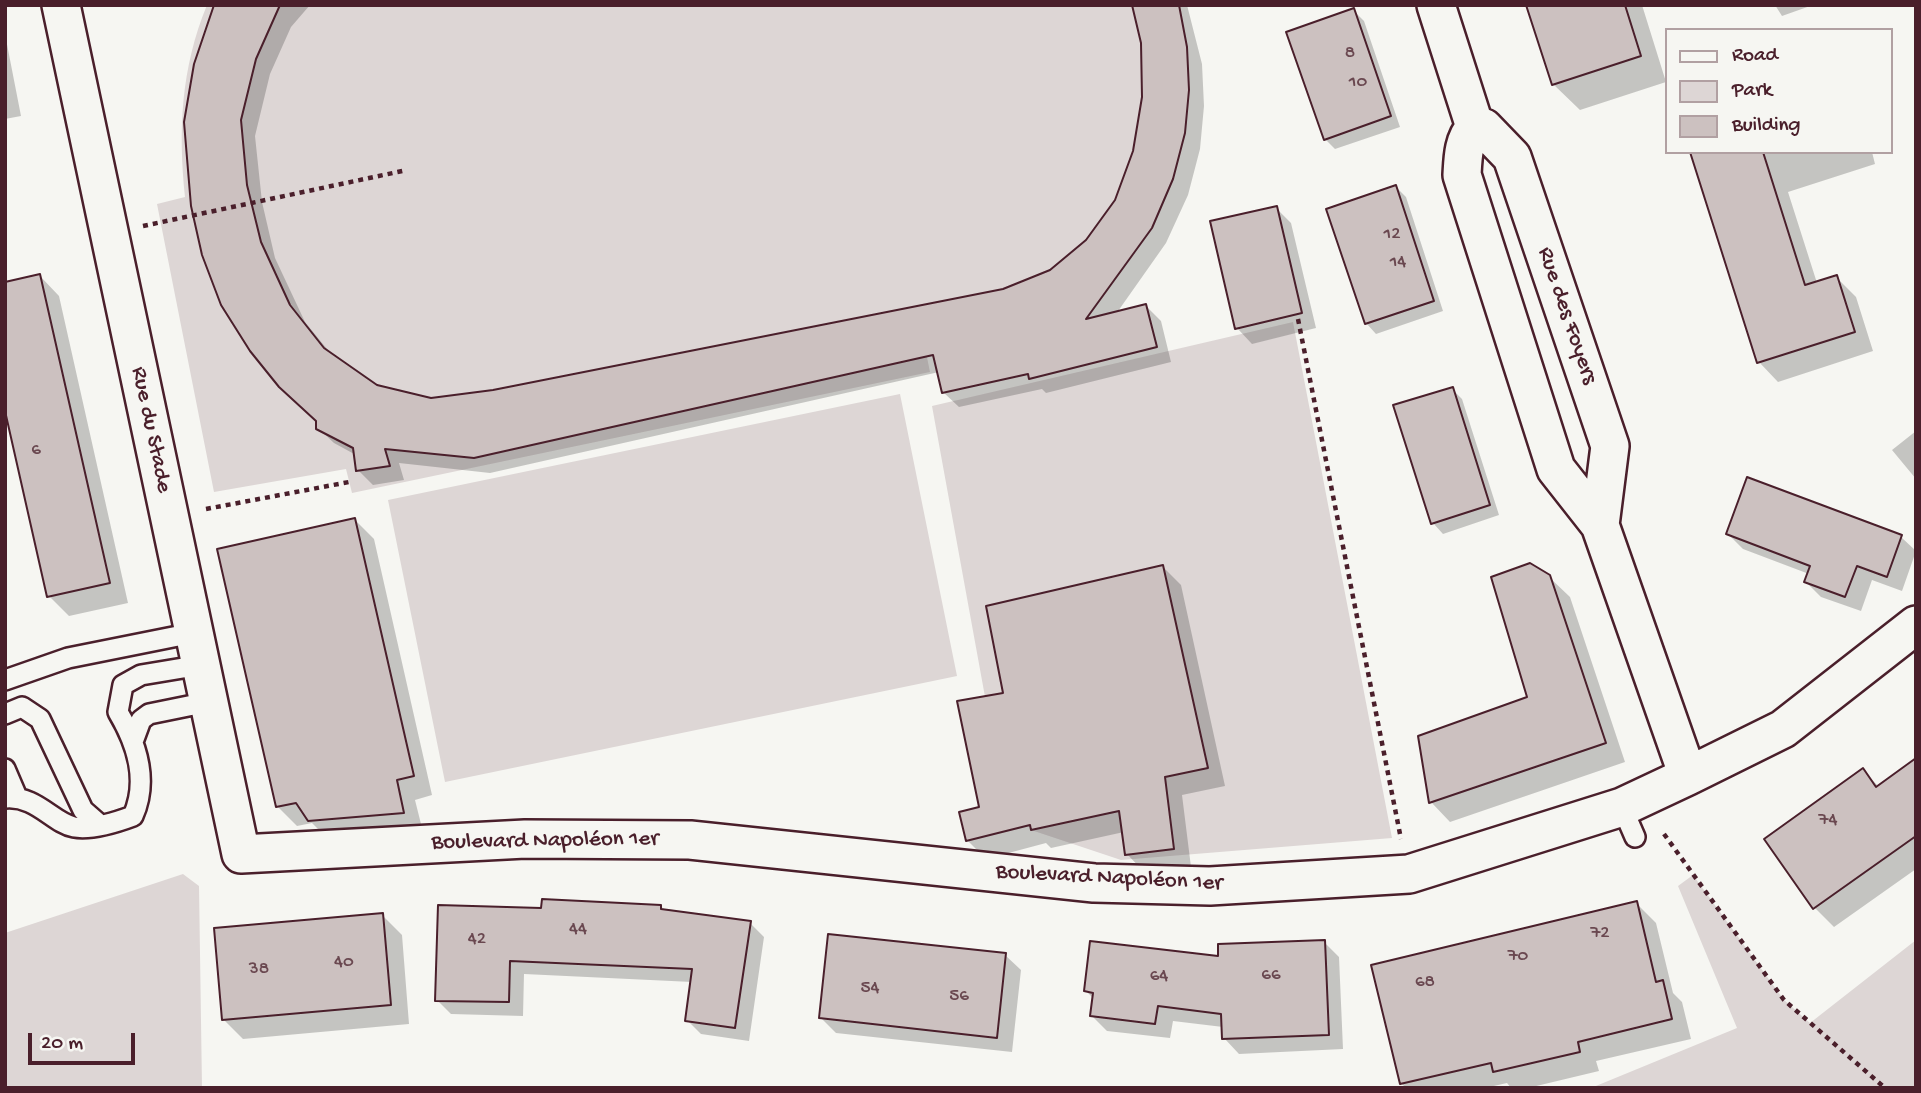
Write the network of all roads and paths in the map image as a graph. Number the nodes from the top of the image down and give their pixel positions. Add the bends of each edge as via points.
1 (61, 5) edge
2 (1436, 5) edge
3 (1475, 127) junction
4 (407, 170) dead end
5 (108, 233) junction
6 (1298, 319) dead end
7 (349, 482) dead end
8 (169, 516) junction
9 (1600, 524) junction
10 (1916, 625) edge
11 (197, 649) junction
12 (5, 680) edge
13 (208, 702) junction
14 (5, 714) edge
15 (134, 739) junction
16 (5, 769) edge
17 (1688, 776) junction
18 (11, 797) edge
19 (99, 824) junction
20 (1661, 829) dead end
21 (241, 854) joint
22 (1409, 874) junction
23 (1885, 1088) edge

1 - 5 street, Rue du Stade
2 - 3 street
3 - 9 street, Rue des Foyers via 1466,143 1462,175 1556,469
3 - 9 street, Rue des Foyers via 1484,128 1512,156 1610,446
4 - 5 path
5 - 8 street, Rue du Stade
6 - 22 path
7 - 8 path
8 - 11 street, Rue du Stade
9 - 17 street, Rue des Foyers
10 - 17 street, Boulevard Napoléon 1er via 1783,729
11 - 12 lane via 68,658
11 - 13 street, Rue du Stade
11 - 15 lane via 123,685 118,712
13 - 15 lane via 149,713
13 - 21 street, Rue du Stade
14 - 19 lane via 22,707 40,719 83,810
15 - 19 lane via 141,780 139,802 133,816
16 - 18 lane
17 - 22 street, Boulevard Napoléon 1er via 1628,822
18 - 19 lane via 73,827
20 - 23 path via 1784,1000
21 - 22 street, Boulevard Napoléon 1er via 525,839 690,840 1094,883 1210,886

